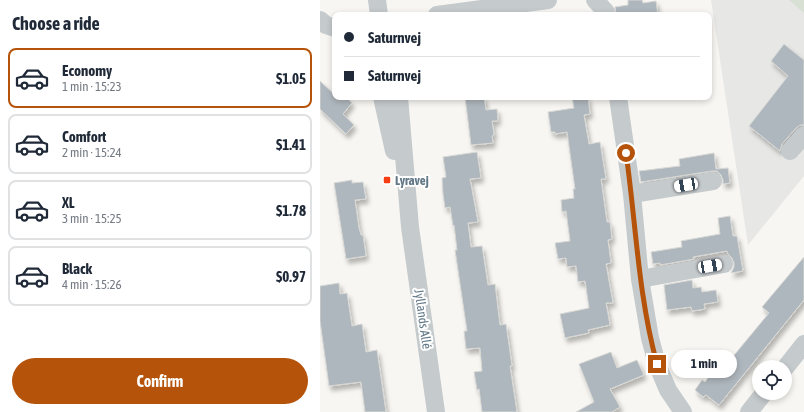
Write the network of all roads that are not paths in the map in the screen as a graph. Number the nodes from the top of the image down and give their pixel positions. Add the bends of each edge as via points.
1 (377, 0) edge
2 (548, 0) edge
3 (379, 12) edge
4 (459, 12) edge
5 (383, 100) edge
6 (398, 100) edge
7 (618, 100) edge
8 (804, 135) edge
9 (790, 151) dead end
10 (713, 181) dead end
11 (632, 194) junction
12 (410, 227) junction
13 (724, 264) dead end
14 (640, 279) junction
15 (804, 344) edge
16 (791, 360) edge
17 (758, 400) edge
18 (436, 412) edge
19 (683, 412) edge
20 (749, 412) edge

1 - 3 street
2 - 4 street
5 - 12 street, Jyllands Allé
6 - 12 street, Jyllands Allé
7 - 11 street
8 - 9 street
10 - 11 street
11 - 14 street
12 - 18 street, Jyllands Allé
13 - 14 street
14 - 19 street via 657,364 668,390
15 - 16 street
17 - 20 street

